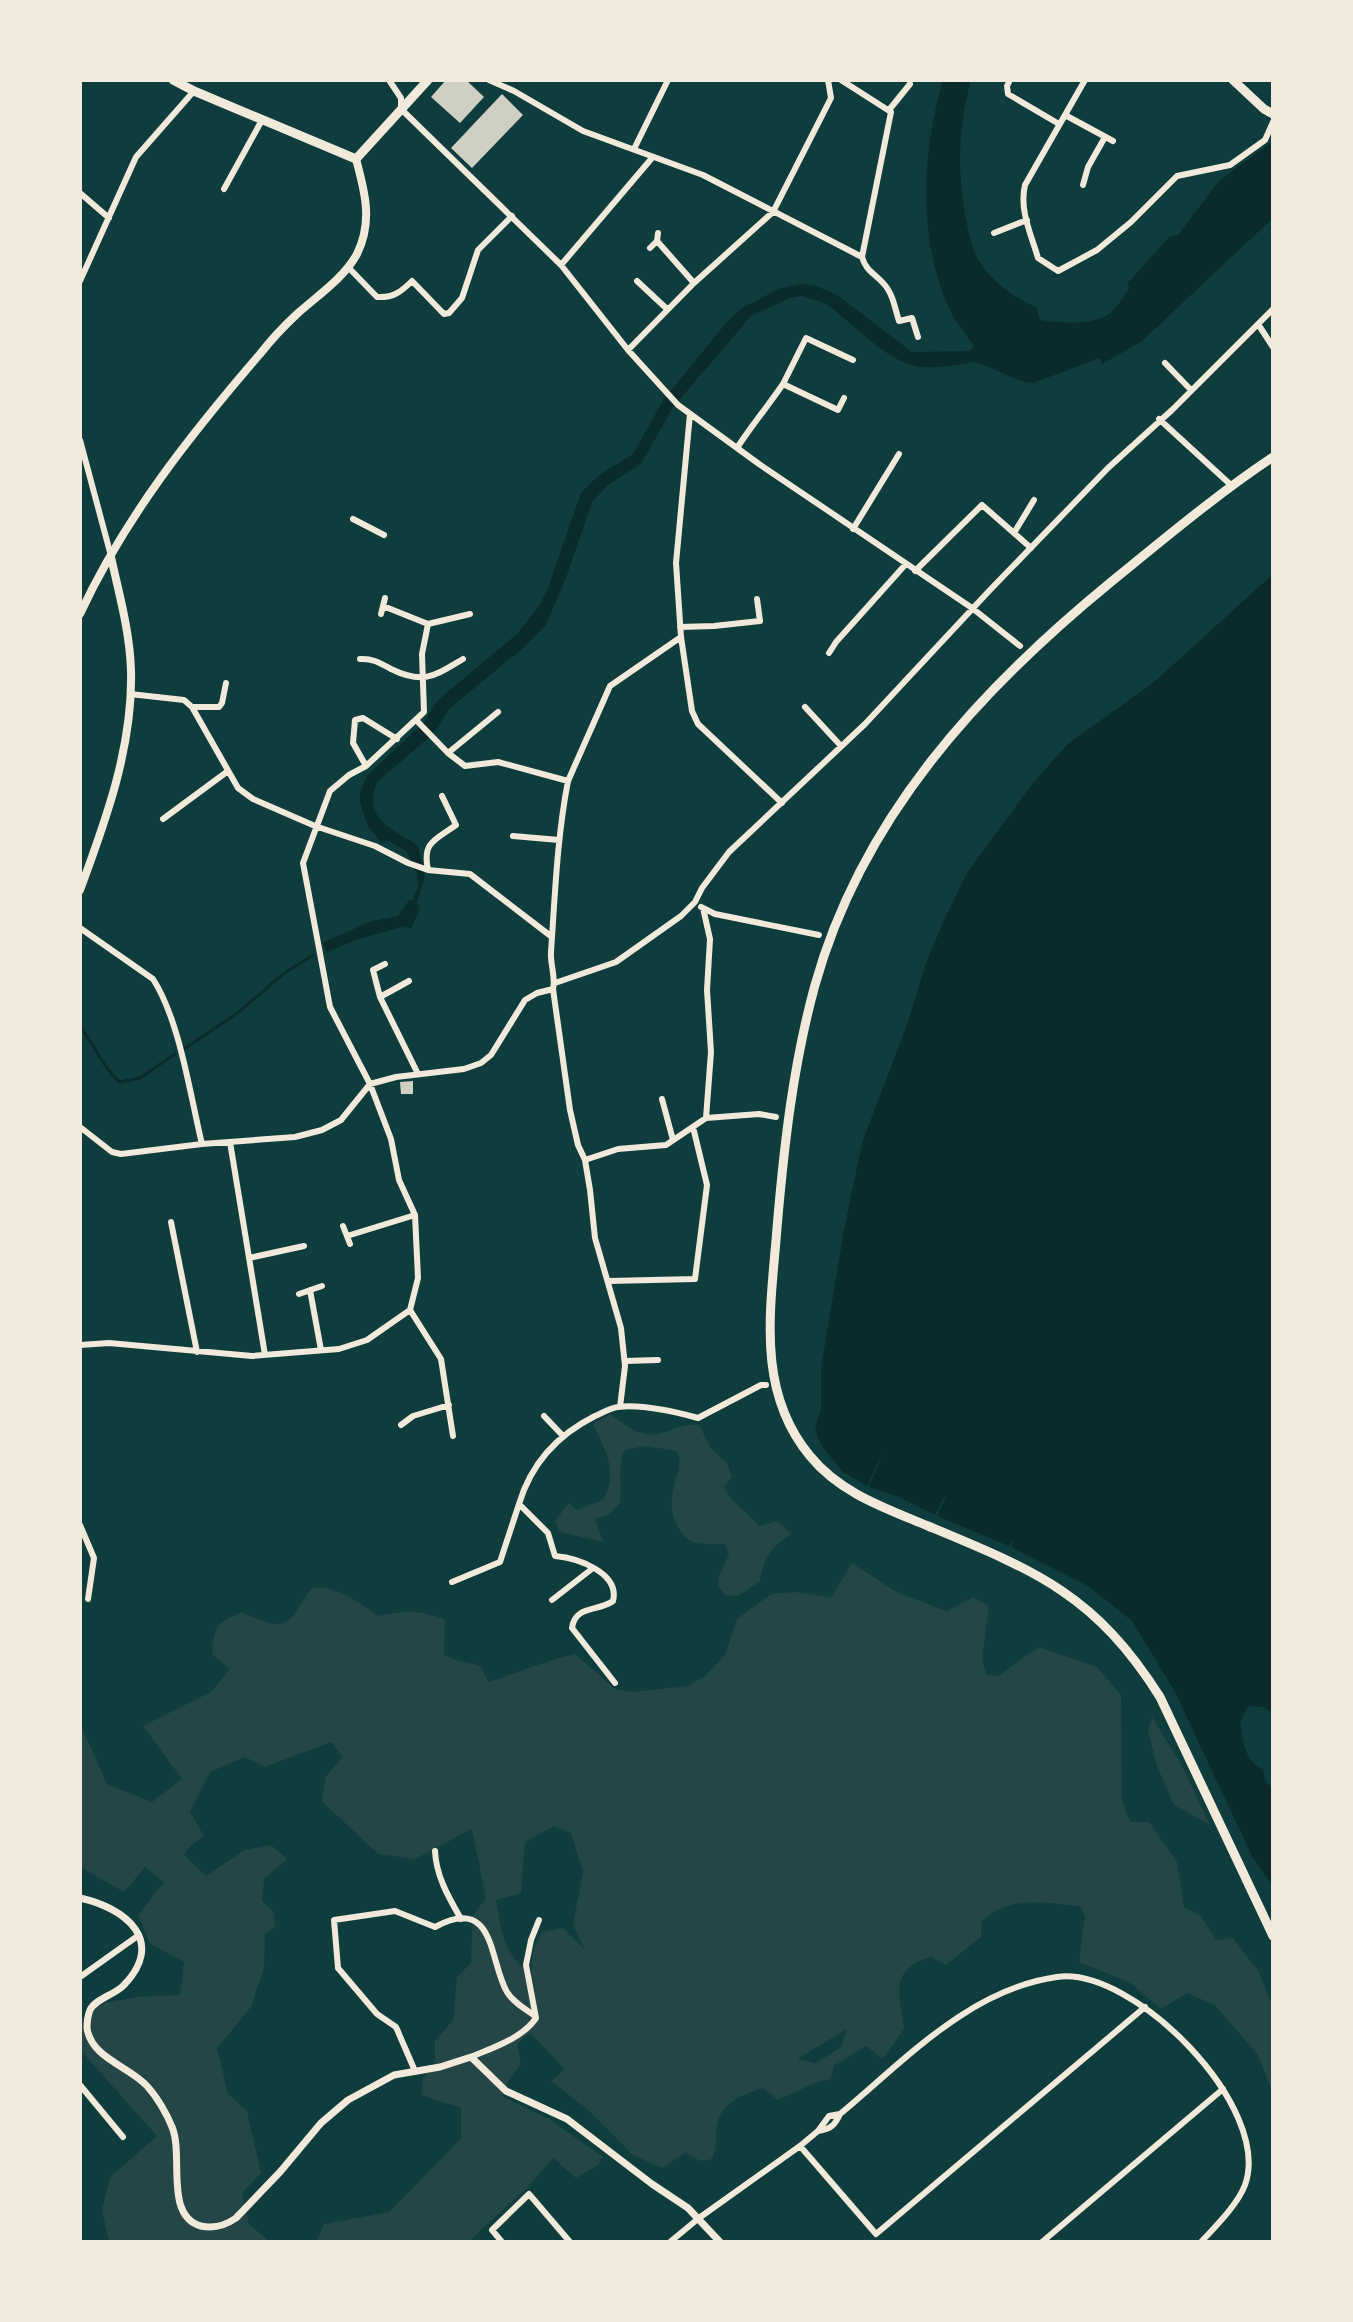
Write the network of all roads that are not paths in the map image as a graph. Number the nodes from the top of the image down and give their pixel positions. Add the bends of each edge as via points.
1 (173, 80) edge
2 (389, 80) edge
3 (428, 80) edge
4 (489, 80) edge
5 (513, 80) edge
6 (668, 80) edge
7 (828, 80) edge
8 (841, 80) edge
9 (1010, 80) edge
10 (1085, 80) edge
11 (1233, 80) edge
12 (910, 84) dead end
13 (508, 88) junction
14 (194, 91) junction
15 (401, 109) junction
16 (889, 110) junction
17 (1273, 114) edge
18 (1065, 115) junction
19 (262, 120) junction
20 (1273, 122) edge
21 (1059, 124) junction
22 (1105, 137) junction
23 (1113, 141) dead end
24 (634, 149) junction
25 (652, 158) junction
26 (356, 159) junction
27 (1083, 185) dead end
28 (224, 189) dead end
29 (80, 193) edge
30 (773, 212) junction
31 (512, 216) junction
32 (109, 218) junction
33 (1027, 220) junction
34 (994, 233) dead end
35 (650, 248) dead end
36 (862, 257) junction
37 (561, 265) junction
38 (348, 267) junction
39 (80, 281) edge
40 (637, 281) dead end
41 (694, 283) junction
42 (667, 309) junction
43 (1273, 309) edge
44 (1258, 324) junction
45 (918, 337) dead end
46 (1273, 347) edge
47 (628, 350) junction
48 (853, 360) dead end
49 (1165, 363) dead end
50 (783, 384) junction
51 (1191, 390) junction
52 (844, 398) dead end
53 (690, 414) junction
54 (1159, 419) junction
55 (80, 440) edge
56 (737, 448) junction
57 (899, 454) dead end
58 (1273, 457) edge
59 (1232, 486) junction
60 (1034, 500) dead end
61 (353, 519) dead end
62 (853, 529) junction
63 (1014, 533) junction
64 (384, 535) dead end
65 (1031, 548) junction
66 (111, 556) junction
67 (905, 565) junction
68 (915, 571) junction
69 (385, 598) dead end
70 (757, 599) dead end
71 (972, 608) junction
72 (80, 614) edge
73 (470, 614) dead end
74 (428, 624) junction
75 (680, 627) junction
76 (681, 637) junction
77 (1020, 646) dead end
78 (829, 653) dead end
79 (360, 659) dead end
80 (463, 659) dead end
81 (424, 678) junction
82 (226, 683) dead end
83 (130, 694) junction
84 (192, 707) junction
85 (805, 707) dead end
86 (498, 712) dead end
87 (419, 723) junction
88 (397, 739) junction
89 (841, 746) junction
90 (448, 753) junction
91 (366, 766) junction
92 (228, 771) junction
93 (568, 781) junction
94 (442, 796) dead end
95 (782, 803) junction
96 (163, 819) dead end
97 (315, 826) junction
98 (513, 836) dead end
99 (559, 840) junction
100 (426, 869) junction
101 (80, 890) edge
102 (695, 902) junction
103 (703, 908) junction
104 (80, 928) edge
105 (819, 935) dead end
106 (552, 937) junction
107 (385, 964) dead end
108 (409, 981) dead end
109 (554, 986) junction
110 (380, 997) junction
111 (418, 1074) junction
112 (370, 1084) junction
113 (662, 1099) dead end
114 (776, 1117) dead end
115 (706, 1118) junction
116 (80, 1127) edge
117 (693, 1127) junction
118 (673, 1140) junction
119 (230, 1142) junction
120 (202, 1144) junction
121 (585, 1160) junction
122 (415, 1215) junction
123 (171, 1222) dead end
124 (343, 1226) dead end
125 (347, 1236) junction
126 (350, 1244) dead end
127 (304, 1246) dead end
128 (249, 1258) junction
129 (609, 1281) junction
130 (322, 1286) dead end
131 (310, 1290) junction
132 (299, 1294) dead end
133 (410, 1310) junction
134 (80, 1345) edge
135 (321, 1350) junction
136 (197, 1352) junction
137 (265, 1355) junction
138 (658, 1360) dead end
139 (625, 1361) junction
140 (766, 1385) dead end
141 (449, 1405) junction
142 (620, 1407) junction
143 (544, 1416) dead end
144 (401, 1425) dead end
145 (453, 1436) dead end
146 (563, 1436) junction
147 (519, 1504) junction
148 (80, 1525) edge
149 (593, 1568) junction
150 (452, 1582) dead end
151 (88, 1599) dead end
152 (552, 1600) dead end
153 (615, 1683) dead end
154 (435, 1851) dead end
155 (80, 1898) edge
156 (461, 1919) junction
157 (539, 1920) dead end
158 (139, 1935) junction
159 (1273, 1936) edge
160 (80, 1977) edge
161 (1145, 2007) junction
162 (535, 2016) junction
163 (471, 2057) junction
164 (415, 2071) junction
165 (80, 2085) edge
166 (1223, 2089) junction
167 (123, 2137) dead end
168 (800, 2146) junction
169 (699, 2218) junction
170 (502, 2242) edge
171 (570, 2242) edge
172 (670, 2242) edge
173 (720, 2242) edge
174 (1042, 2242) edge
175 (1201, 2242) edge

1 - 14 main road
2 - 15 street via 401,98
3 - 15 main road
4 - 13 street
5 - 13 street
6 - 24 street
7 - 30 street via 831,98
8 - 16 street
9 - 21 street via 1008,94
10 - 18 street
11 - 17 main road
12 - 16 street
13 - 24 street via 583,131
14 - 19 main road
14 - 32 street via 136,157
15 - 26 main road
15 - 31 street
16 - 36 street
18 - 21 street
18 - 22 street
19 - 26 main road
19 - 28 street
20 - 33 street via 1265,140 1230,165 1177,176 1097,250 1058,271 1041,263
21 - 33 street via 1025,185
22 - 23 street
22 - 27 street
24 - 25 street
25 - 30 street via 703,175
25 - 37 street
26 - 38 main road via 367,223
29 - 32 street
30 - 36 street
30 - 41 street
31 - 37 street
31 - 38 street via 478,250 462,298 449,313 444,314 412,281 399,293 377,297
32 - 39 street
33 - 34 street
35 - 41 street via 658,237
36 - 45 street via 865,269 884,284 899,321 912,318
37 - 47 street
38 - 66 main road via 268,344 185,444
40 - 42 street
41 - 42 street
42 - 47 street
43 - 44 street
44 - 46 street
44 - 51 street
47 - 53 street
48 - 50 street via 806,338
49 - 51 street
50 - 52 street via 838,410
50 - 56 street
51 - 54 street
53 - 56 street
53 - 75 street via 676,563
54 - 59 street
54 - 65 street
55 - 66 street
56 - 62 street
57 - 62 street
58 - 59 main road
59 - 159 main road via 1081,607 996,684 904,795 862,867 829,944 797,1061 783,1148 769,1351 774,1389 787,1421 832,1479 872,1503 1035,1573 1114,1633 1160,1697
60 - 63 street
61 - 64 street
62 - 67 street
63 - 65 street
63 - 68 street via 982,505
65 - 71 street
66 - 72 main road
66 - 83 main road via 129,644
67 - 68 street
67 - 78 street
68 - 71 street
69 - 74 street via 382,610
70 - 75 street via 760,621
71 - 77 street
71 - 89 street
73 - 74 street
74 - 81 street
75 - 76 street
76 - 93 street via 610,686
76 - 95 street via 698,724
79 - 81 street
80 - 81 street
81 - 87 street
82 - 84 street via 219,707
83 - 84 street via 184,700
83 - 101 main road via 117,780
84 - 92 street
85 - 89 street
86 - 90 street
87 - 88 street
87 - 90 street
88 - 91 street
88 - 91 street via 363,718 355,720 353,743
89 - 95 street
90 - 93 street via 465,766 498,762
91 - 97 street via 330,791
92 - 96 street
92 - 97 street via 253,799
93 - 99 street
94 - 100 street via 456,825 428,845
95 - 102 street via 729,852
97 - 100 street
97 - 112 street via 303,863 323,983
98 - 99 street
99 - 106 street
100 - 106 street via 470,874
102 - 103 street
102 - 109 street via 629,955
103 - 105 street
103 - 115 street via 710,939
104 - 120 street via 153,979 160,991
106 - 109 street
107 - 110 street via 373,970
108 - 110 street
109 - 111 street via 525,1000 481,1063
109 - 121 street via 570,1110
110 - 111 street
111 - 112 street
112 - 119 street via 341,1120 322,1130
112 - 122 street
113 - 118 street
114 - 115 street
115 - 117 street
116 - 120 street via 121,1154
117 - 118 street
117 - 129 street via 707,1185 695,1279
118 - 121 street
119 - 120 street
119 - 128 street
121 - 129 street via 595,1238
122 - 125 street
122 - 133 street via 418,1278
123 - 136 street
124 - 125 street
125 - 126 street
127 - 128 street
128 - 137 street
129 - 139 street
130 - 131 street
131 - 132 street
131 - 135 street
133 - 135 street via 367,1340
133 - 141 street via 441,1359
134 - 136 street
135 - 137 street
136 - 137 street
138 - 139 street
139 - 142 street
140 - 142 street via 698,1418 671,1410
141 - 144 street
141 - 145 street
142 - 146 street
143 - 146 street
146 - 147 street via 539,1462
147 - 149 street via 548,1533 555,1556
147 - 150 street via 500,1562
148 - 151 street via 94,1558
149 - 152 street
149 - 153 street via 616,1593 605,1607 580,1612 572,1628
154 - 156 street via 441,1879
155 - 158 street via 124,1916
156 - 162 street via 472,1921 488,1936 506,1990
156 - 164 street via 435,1927 389,1911 334,1920 338,1968 377,2014 396,2027
157 - 162 street via 526,1965
158 - 160 street
158 - 164 street via 139,1964 126,1983 90,2010 87,2028 96,2048 147,2086 168,2118 175,2139 179,2203 194,2223 229,2223 335,2110 371,2086
161 - 166 street
161 - 168 street via 1115,1988 1060,1976 1018,1987 957,2017 840,2114 836,2124
161 - 168 street via 876,2234
162 - 163 street via 508,2040
163 - 164 street
163 - 169 street via 506,2091 567,2119
165 - 167 street
166 - 174 street
166 - 175 street via 1244,2131 1245,2184
168 - 169 street
169 - 172 street
169 - 173 street
170 - 171 street via 492,2230 529,2194

